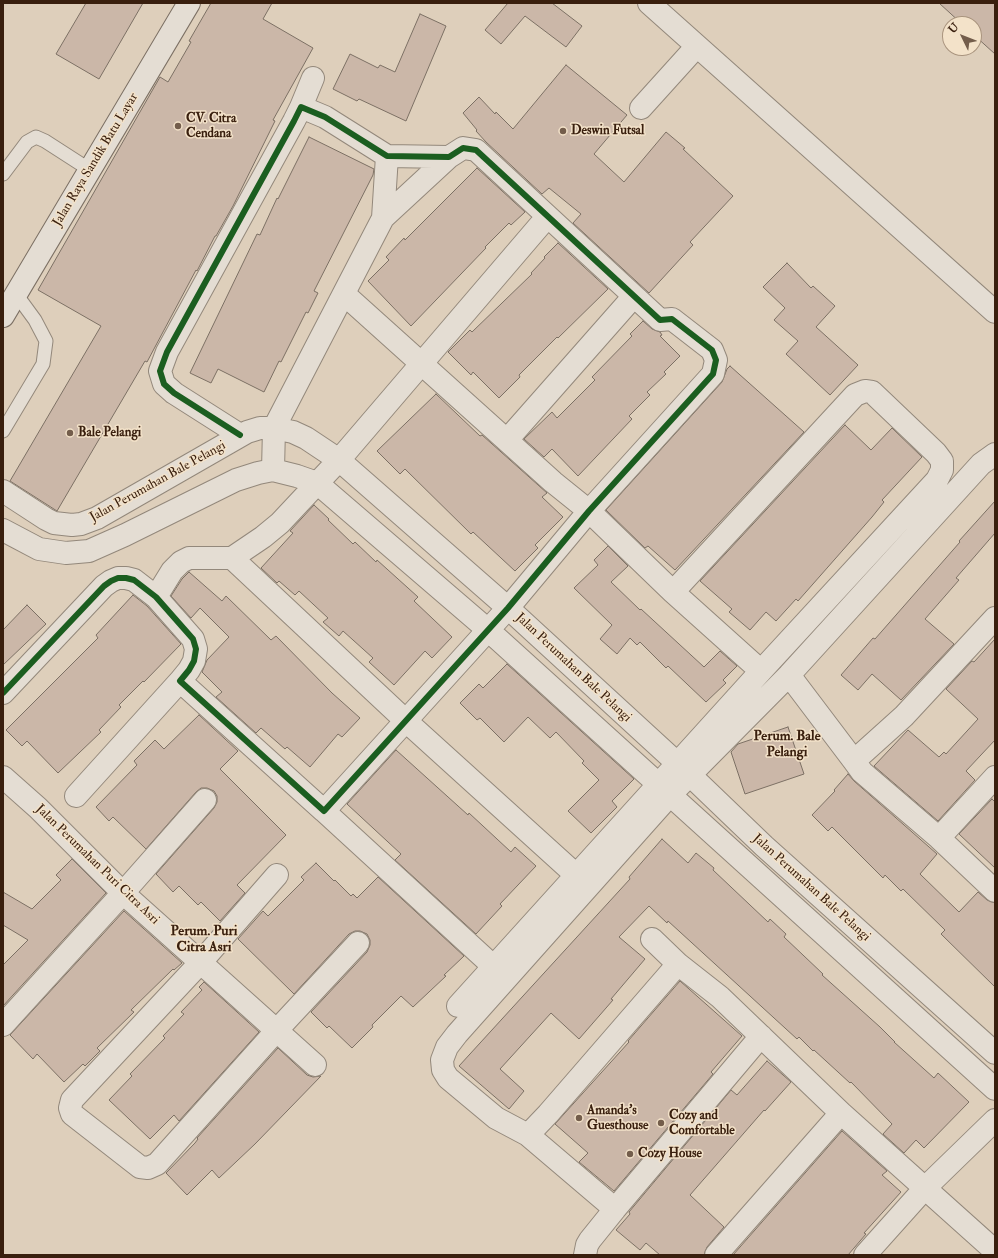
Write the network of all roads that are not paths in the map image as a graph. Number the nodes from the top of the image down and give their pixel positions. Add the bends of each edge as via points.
1 (189, 3) edge
2 (650, 3) edge
3 (697, 46) junction
4 (313, 78) dead end
5 (301, 107) junction
6 (641, 108) dead end
7 (387, 156) junction
8 (450, 157) junction
9 (90, 170) junction
10 (3, 174) edge
11 (548, 217) junction
12 (383, 218) junction
13 (16, 294) junction
14 (344, 294) junction
15 (634, 296) junction
16 (995, 312) edge
17 (4, 314) edge
18 (421, 363) junction
19 (274, 428) junction
20 (3, 431) edge
21 (240, 435) junction
22 (507, 440) junction
23 (995, 454) edge
24 (339, 460) junction
25 (273, 470) junction
26 (317, 483) junction
27 (3, 491) edge
28 (589, 511) junction
29 (81, 524) junction
30 (3, 530) edge
31 (89, 551) junction
32 (232, 558) junction
33 (673, 592) junction
34 (156, 597) junction
35 (508, 608) junction
36 (995, 618) edge
37 (488, 630) junction
38 (761, 671) junction
39 (789, 675) junction
40 (180, 681) junction
41 (3, 693) edge
42 (406, 721) junction
43 (854, 760) junction
44 (684, 769) junction
45 (3, 777) edge
46 (995, 777) edge
47 (664, 790) junction
48 (76, 796) dead end
49 (205, 800) dead end
50 (324, 811) junction
51 (939, 838) junction
52 (277, 875) dead end
53 (576, 875) junction
54 (995, 891) edge
55 (123, 893) junction
56 (652, 939) dead end
57 (358, 943) dead end
58 (201, 962) junction
59 (678, 964) junction
60 (494, 967) junction
61 (458, 1006) dead end
62 (3, 1025) edge
63 (277, 1030) junction
64 (761, 1036) junction
65 (995, 1053) edge
66 (315, 1065) dead end
67 (995, 1089) edge
68 (841, 1112) junction
69 (995, 1120) edge
70 (528, 1135) junction
71 (925, 1188) junction
72 (615, 1208) junction
73 (995, 1251) edge
74 (585, 1255) edge
75 (716, 1255) edge
76 (865, 1255) edge

1 - 9 street, Jalan Raya Sandik Batu Layar
2 - 3 street
3 - 6 street
3 - 16 street
4 - 5 street
5 - 7 street via 325,117
5 - 21 street via 167,352 160,371 164,384 174,393
7 - 8 street
7 - 12 street
8 - 11 street via 463,148 476,150
8 - 12 street
9 - 10 lane via 36,137 27,142
9 - 13 street, Jalan Raya Sandik Batu Layar
11 - 15 street
11 - 18 street
12 - 14 street
13 - 17 street, Jalan Raya Sandik Batu Layar
13 - 20 lane via 35,320 46,341 44,364
14 - 18 street
14 - 19 street
15 - 22 street
15 - 28 street via 660,320 672,319 712,350 716,360 715,369
18 - 22 street
18 - 24 street
19 - 21 street, Jalan Perumahan Bale Pelangi via 260,428
19 - 24 street, Jalan Perumahan Bale Pelangi via 306,438
19 - 25 street
21 - 29 street, Jalan Perumahan Bale Pelangi via 97,518
22 - 28 street
23 - 39 street via 981,464
24 - 26 street
24 - 35 street, Jalan Perumahan Bale Pelangi
25 - 26 street
25 - 31 street via 236,480
26 - 32 street via 280,523
26 - 37 street
27 - 29 street, Jalan Perumahan Bale Pelangi via 54,523
28 - 33 street
28 - 35 street
29 - 31 street
30 - 31 street via 39,549 66,553
32 - 34 street via 189,558 181,562 172,571
32 - 42 street
33 - 38 street
33 - 38 street via 856,395 865,391 872,392 936,452 942,461 942,470 937,480
34 - 40 street via 189,633 195,644 194,661
34 - 41 street via 134,580 118,578 111,581
35 - 37 street
35 - 44 street, Jalan Perumahan Bale Pelangi
36 - 43 street via 904,716
37 - 42 street
37 - 47 street
38 - 44 street
39 - 43 street
39 - 44 street
40 - 48 street
40 - 50 street
42 - 50 street
42 - 53 street
43 - 51 street via 862,772
44 - 47 street
44 - 65 street, Jalan Perumahan Bale Pelangi via 764,846
45 - 55 street, Jalan Perumahan Puri Citra Asri via 38,808
46 - 51 street
47 - 53 street
47 - 67 street
47 - 70 street via 447,1047 442,1060 443,1070 448,1078 496,1118
49 - 55 street
50 - 60 street
51 - 54 street
52 - 58 street
53 - 60 street
55 - 58 street, Jalan Perumahan Puri Citra Asri
55 - 62 street
56 - 59 street
57 - 63 street
58 - 63 street, Jalan Perumahan Puri Citra Asri
58 - 63 street via 72,1100 72,1114 140,1167 148,1168 157,1164
59 - 64 street via 720,997
59 - 70 street
60 - 61 street
63 - 66 street, Jalan Perumahan Puri Citra Asri
64 - 68 street
64 - 72 street
68 - 71 street
68 - 75 street
69 - 71 street
70 - 72 street
71 - 73 street
71 - 76 street
72 - 74 street via 590,1240

